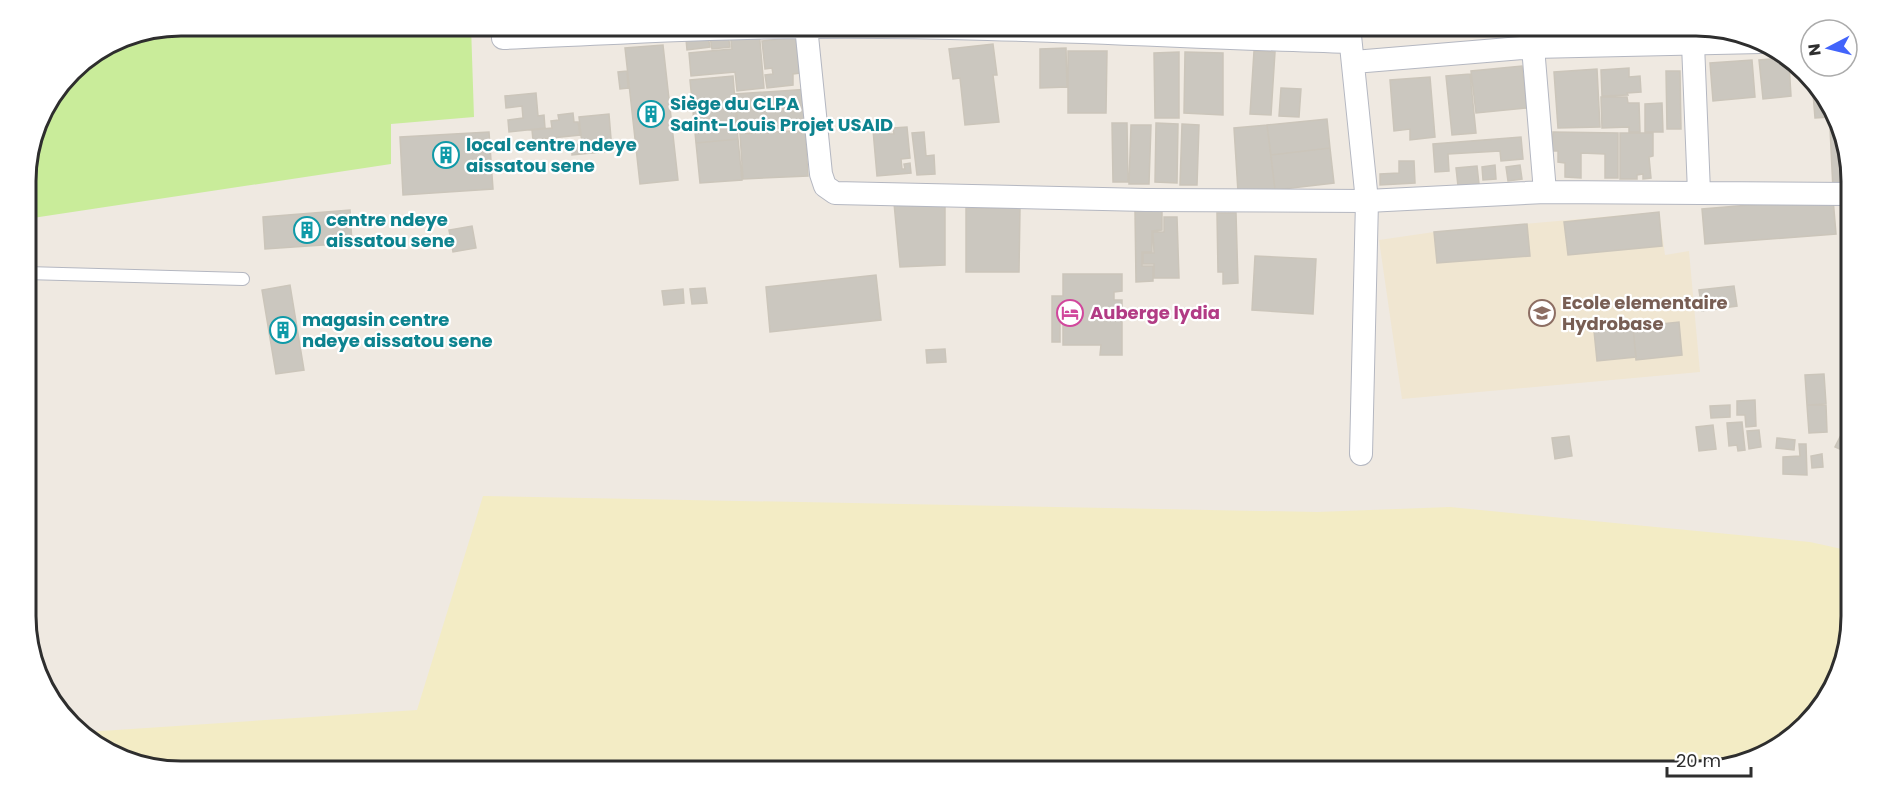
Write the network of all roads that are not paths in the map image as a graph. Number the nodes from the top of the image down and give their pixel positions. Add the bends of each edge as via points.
1 (554, 36) edge
2 (807, 36) edge
3 (1266, 36) edge
4 (503, 38) dead end
5 (1351, 43) edge
6 (1738, 43) edge
7 (1693, 44) junction
8 (1533, 47) junction
9 (1545, 192) junction
10 (1699, 192) junction
11 (1841, 194) edge
12 (1367, 201) junction
13 (36, 273) edge
14 (243, 279) dead end
15 (1361, 454) dead end

1 - 4 street
2 - 12 street via 821,174 825,186 835,193
3 - 5 street
5 - 8 street
5 - 12 street
6 - 7 street
7 - 8 street
7 - 10 street
8 - 9 street
9 - 10 street
9 - 12 street
10 - 11 street
12 - 15 street
13 - 14 lane

